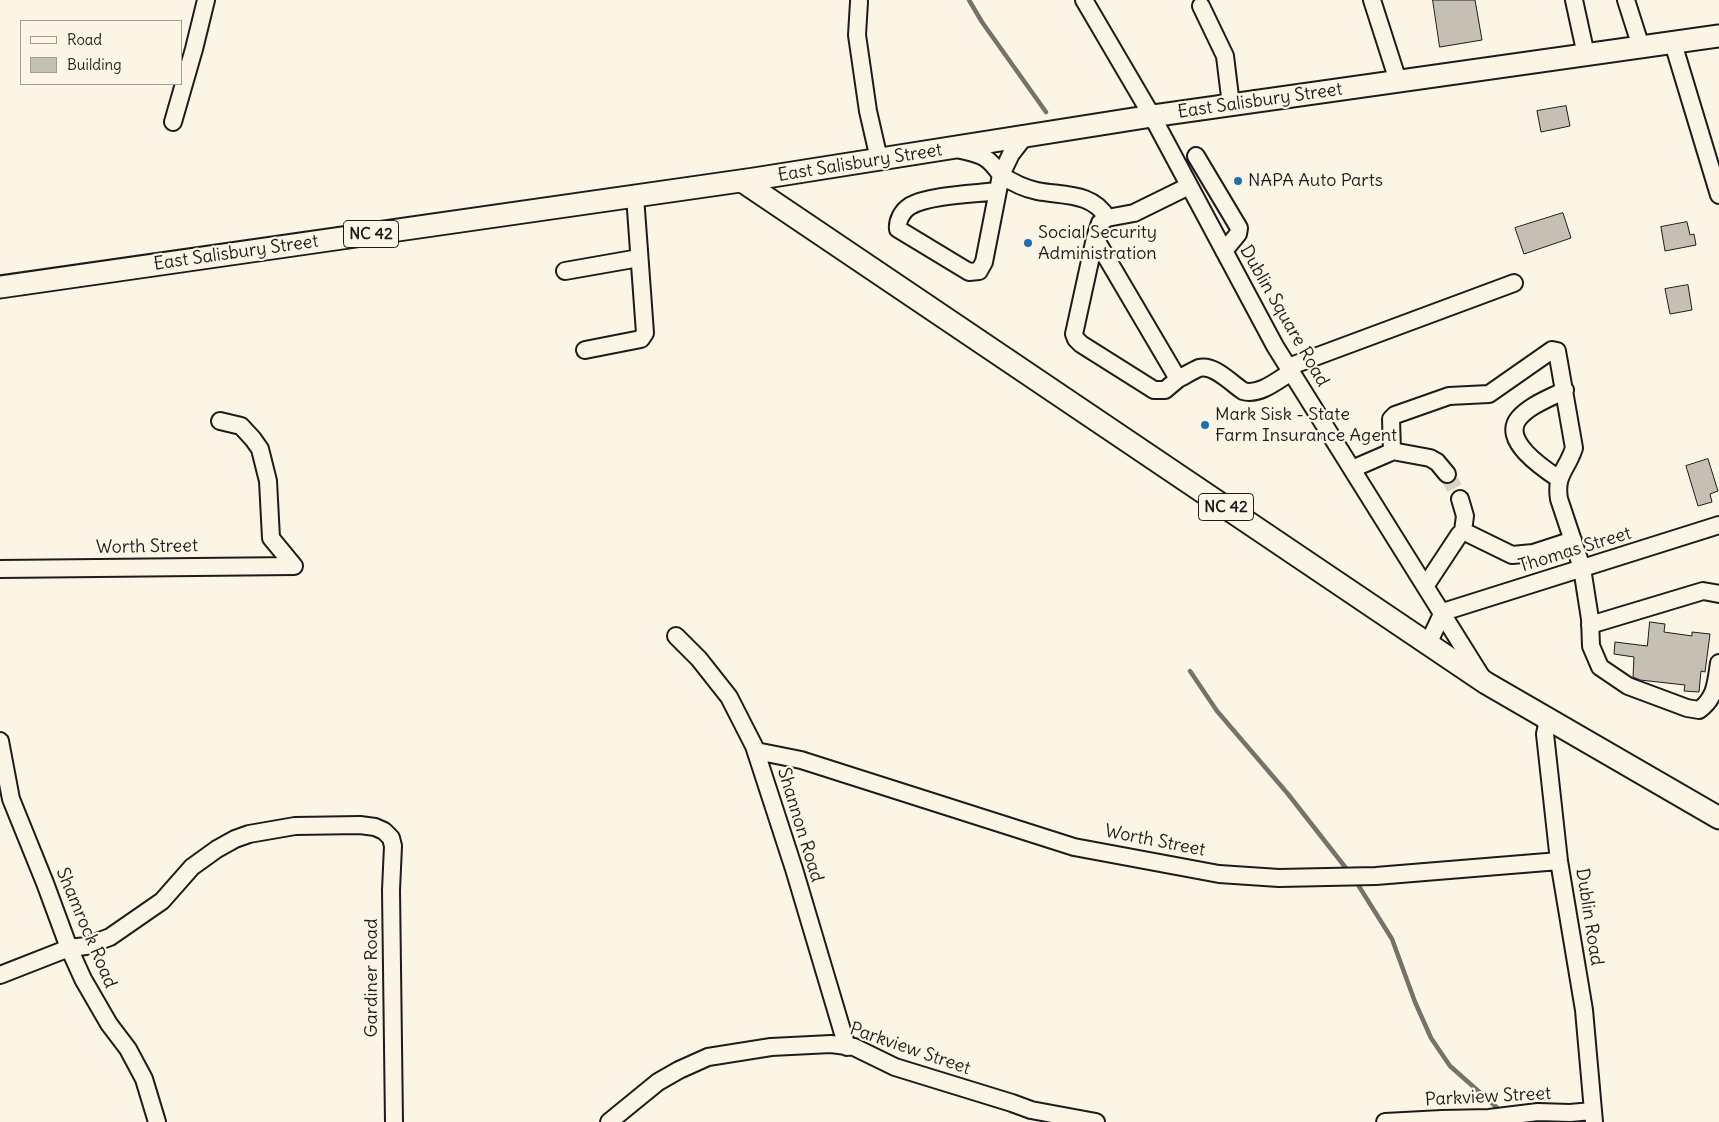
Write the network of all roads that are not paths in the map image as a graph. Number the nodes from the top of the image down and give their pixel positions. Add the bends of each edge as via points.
1 (206, 0) edge
2 (1084, 0) edge
3 (1372, 0) edge
4 (1574, 0) edge
5 (1626, 0) edge
6 (859, 2) dead end
7 (1201, 6) dead end
8 (1719, 36) edge
9 (1674, 43) junction
10 (1641, 47) junction
11 (1586, 55) junction
12 (1398, 81) junction
13 (1231, 105) junction
14 (1152, 116) junction
15 (173, 122) dead end
16 (1025, 136) junction
17 (952, 148) junction
18 (1196, 156) dead end
19 (879, 159) junction
20 (742, 181) junction
21 (999, 183) junction
22 (1189, 186) junction
23 (1719, 195) edge
24 (635, 196) junction
25 (1107, 218) junction
26 (1095, 238) junction
27 (1224, 251) junction
28 (639, 258) junction
29 (565, 271) dead end
30 (1514, 283) dead end
31 (0, 287) edge
32 (585, 350) dead end
33 (1290, 370) junction
34 (1178, 379) junction
35 (1565, 390) junction
36 (220, 421) dead end
37 (1392, 450) junction
38 (1352, 468) junction
39 (1446, 474) tunnel mouth
40 (1559, 480) junction
41 (1460, 499) tunnel mouth
42 (1719, 525) edge
43 (1463, 531) junction
44 (1573, 540) junction
45 (1582, 568) junction
46 (0, 569) edge
47 (1426, 585) junction
48 (1719, 594) edge
49 (1443, 612) junction
50 (1590, 625) junction
51 (676, 636) dead end
52 (1428, 644) junction
53 (1719, 663) edge
54 (1486, 683) junction
55 (1548, 719) junction
56 (0, 741) edge
57 (756, 751) junction
58 (1719, 818) edge
59 (1560, 861) junction
60 (69, 948) junction
61 (0, 974) edge
62 (847, 1046) junction
63 (1593, 1116) edge
64 (157, 1122) edge
65 (394, 1122) edge
66 (609, 1122) edge
67 (1096, 1122) edge
68 (1385, 1122) edge

1 - 15 street
2 - 14 street, Dublin Square Road
3 - 12 street
4 - 11 street
5 - 10 street
6 - 19 street via 857,35
7 - 13 street via 1225,56
8 - 9 main road, East Salisbury Street
9 - 10 main road, East Salisbury Street
9 - 23 street
10 - 11 main road, East Salisbury Street
11 - 12 main road, East Salisbury Street
12 - 13 main road, East Salisbury Street
13 - 14 main road, East Salisbury Street
14 - 16 main road, East Salisbury Street
14 - 22 street, Dublin Square Road
16 - 17 main road, East Salisbury Street
16 - 21 street via 1012,154
17 - 19 main road, East Salisbury Street
17 - 21 street via 989,160
18 - 27 street via 1239,228
19 - 20 main road, East Salisbury Street
20 - 24 main road, East Salisbury Street / NC 42
20 - 52 main road, NC 42
21 - 21 street via 984,262 979,271 968,272 898,230 901,216 909,207
21 - 25 street via 1090,200 1100,206
22 - 25 street via 1134,214
22 - 27 street, Dublin Square Road
24 - 28 street
24 - 31 main road, East Salisbury Street / NC 42
25 - 26 street via 1100,223
26 - 34 street
26 - 34 street via 1074,334 1076,339 1154,390 1165,390
27 - 33 street, Dublin Square Road
28 - 29 street
28 - 32 street via 645,333 641,340
30 - 33 street
33 - 34 street via 1248,393 1206,367
33 - 38 street, Dublin Square Road
35 - 37 street via 1558,354 1552,350 1489,394 1449,396 1395,415 1392,420
35 - 40 street via 1574,448
35 - 40 street via 1532,407 1518,419 1514,428 1526,454
36 - 46 street, Worth Street via 241,426 260,449 268,481 271,538 294,566
37 - 38 street
37 - 39 street via 1430,458
38 - 47 street, Dublin Square Road
40 - 44 street via 1557,488
41 - 43 street via 1466,516
42 - 45 street, Thomas Street
43 - 44 street via 1512,555 1533,553
43 - 47 street
44 - 45 street
45 - 49 street, Thomas Street
45 - 50 street
47 - 49 street, Dublin Square Road
48 - 50 street via 1703,591
49 - 52 street
49 - 54 street, Dublin Square Road
50 - 53 street via 1592,646 1600,667 1628,686 1687,708 1699,710 1708,704 1715,689
51 - 57 street, Shannon Road via 699,659 728,697
52 - 54 main road, NC 42
54 - 55 main road, NC 42
55 - 58 main road, NC 42
55 - 59 street, Dublin Road via 1545,734
56 - 60 street, Shamrock Road via 11,799
57 - 59 street, Worth Street via 801,760 1074,846 1219,874 1279,878 1376,876
57 - 62 street, Shannon Road
59 - 63 street, Dublin Road via 1584,1010
60 - 61 street
60 - 64 street, Shamrock Road via 82,979 144,1079
60 - 65 street, Gardiner Road via 110,937 162,901 192,867 235,839 295,826 360,825 384,831 393,846
62 - 66 street, Parkview Street via 771,1047 708,1057 658,1082
62 - 67 street, Parkview Street via 894,1067 1031,1110
63 - 68 street, Parkview Street via 1538,1112 1489,1118

